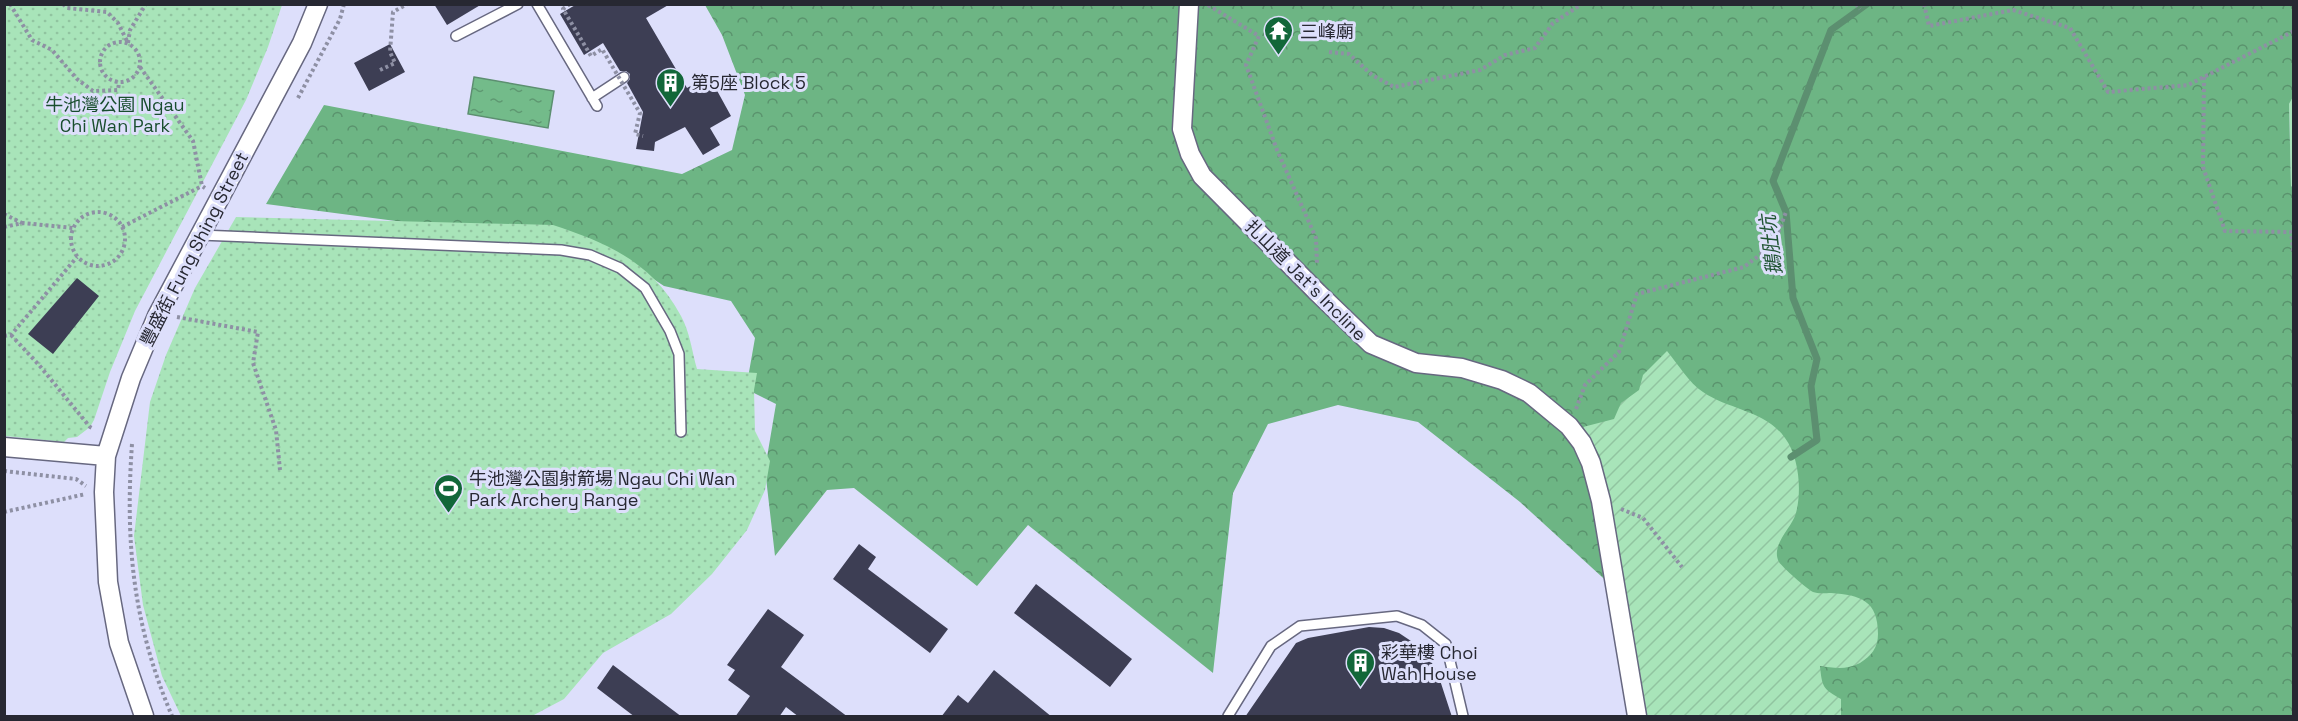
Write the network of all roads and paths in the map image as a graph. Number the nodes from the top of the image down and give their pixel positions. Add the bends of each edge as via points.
1 (10, 4) edge
2 (63, 4) edge
3 (146, 4) edge
4 (318, 4) edge
5 (407, 4) edge
6 (518, 4) edge
7 (537, 4) edge
8 (570, 4) edge
9 (1189, 4) edge
10 (1208, 4) edge
11 (1582, 4) edge
12 (1856, 4) edge
13 (1924, 4) edge
14 (1860, 9) dead end
15 (2294, 31) edge
16 (456, 36) dead end
17 (128, 43) junction
18 (1329, 52) dead end
19 (140, 67) junction
20 (380, 70) dead end
21 (2204, 76) junction
22 (624, 77) dead end
23 (119, 83) junction
24 (643, 136) dead end
25 (1786, 212) dead end
26 (4, 214) edge
27 (22, 223) junction
28 (4, 227) edge
29 (122, 227) junction
30 (73, 228) junction
31 (200, 235) junction
32 (77, 257) junction
33 (2294, 257) edge
34 (1318, 293) junction
35 (182, 307) dead end
36 (11, 335) junction
37 (4, 336) edge
38 (1569, 426) junction
39 (90, 427) dead end
40 (681, 432) dead end
41 (135, 433) dead end
42 (4, 447) edge
43 (106, 456) junction
44 (280, 470) dead end
45 (4, 471) edge
46 (76, 479) dead end
47 (92, 492) dead end
48 (1601, 501) junction
49 (4, 512) edge
50 (1682, 567) dead end
51 (144, 717) edge
52 (172, 717) edge
53 (1228, 717) edge
54 (1463, 717) edge
55 (1637, 717) edge

1 - 23 path via 32,40 52,50 76,79 93,91 118,90
2 - 17 path via 67,8 107,12
3 - 17 path via 130,30
4 - 31 street, 豐盛街 Fung Shing Street via 302,43
5 - 20 path via 393,12 390,52 395,63
6 - 16 lane
7 - 22 lane via 594,102
8 - 24 path, bridge via 563,9 591,56 602,49 640,112 635,134
9 - 34 street, 扎山道 Jat's Incline via 1182,129 1190,154 1202,176
10 - 34 path via 1259,36 1246,65 1316,237
11 - 18 path via 1553,23 1534,48 1505,55 1480,70 1394,87 1372,75 1349,54
12 - 14 path
13 - 21 path via 1929,26 2013,10 2070,28 2108,92 2188,85
15 - 21 path
17 - 19 path via 138,53
17 - 23 path via 109,45 99,61 102,73
19 - 23 path via 132,79
19 - 29 path via 194,141 202,186
21 - 33 path via 2203,167 2225,231 2291,232
25 - 38 path via 1774,244 1744,267 1637,294 1619,352 1585,385
26 - 27 path
27 - 28 path
27 - 30 path
29 - 30 path via 110,214 93,212 77,220
29 - 32 path via 124,244 116,259 92,265
30 - 32 path via 71,243
31 - 40 lane via 561,250 590,255 620,268 645,288 670,331 679,354
31 - 43 street, 豐盛街 Fung Shing Street via 157,316 131,378
32 - 36 path
34 - 38 street, 扎山道 Jat's Incline via 1371,344 1416,363 1462,368 1502,380 1529,393
35 - 44 path via 176,317 258,332 253,363 276,430
36 - 37 path
36 - 39 path
38 - 48 street, 扎山道 Jat's Incline via 1591,463
41 - 52 path via 129,490 132,568 140,622
42 - 43 street
43 - 51 street, 豐盛街 Fung Shing Street via 108,582 119,643
45 - 46 path
47 - 49 path
48 - 50 path via 1643,518
48 - 55 street, 扎山道 Jat's Incline
53 - 54 lane via 1271,646 1300,626 1397,616 1422,625 1446,644

